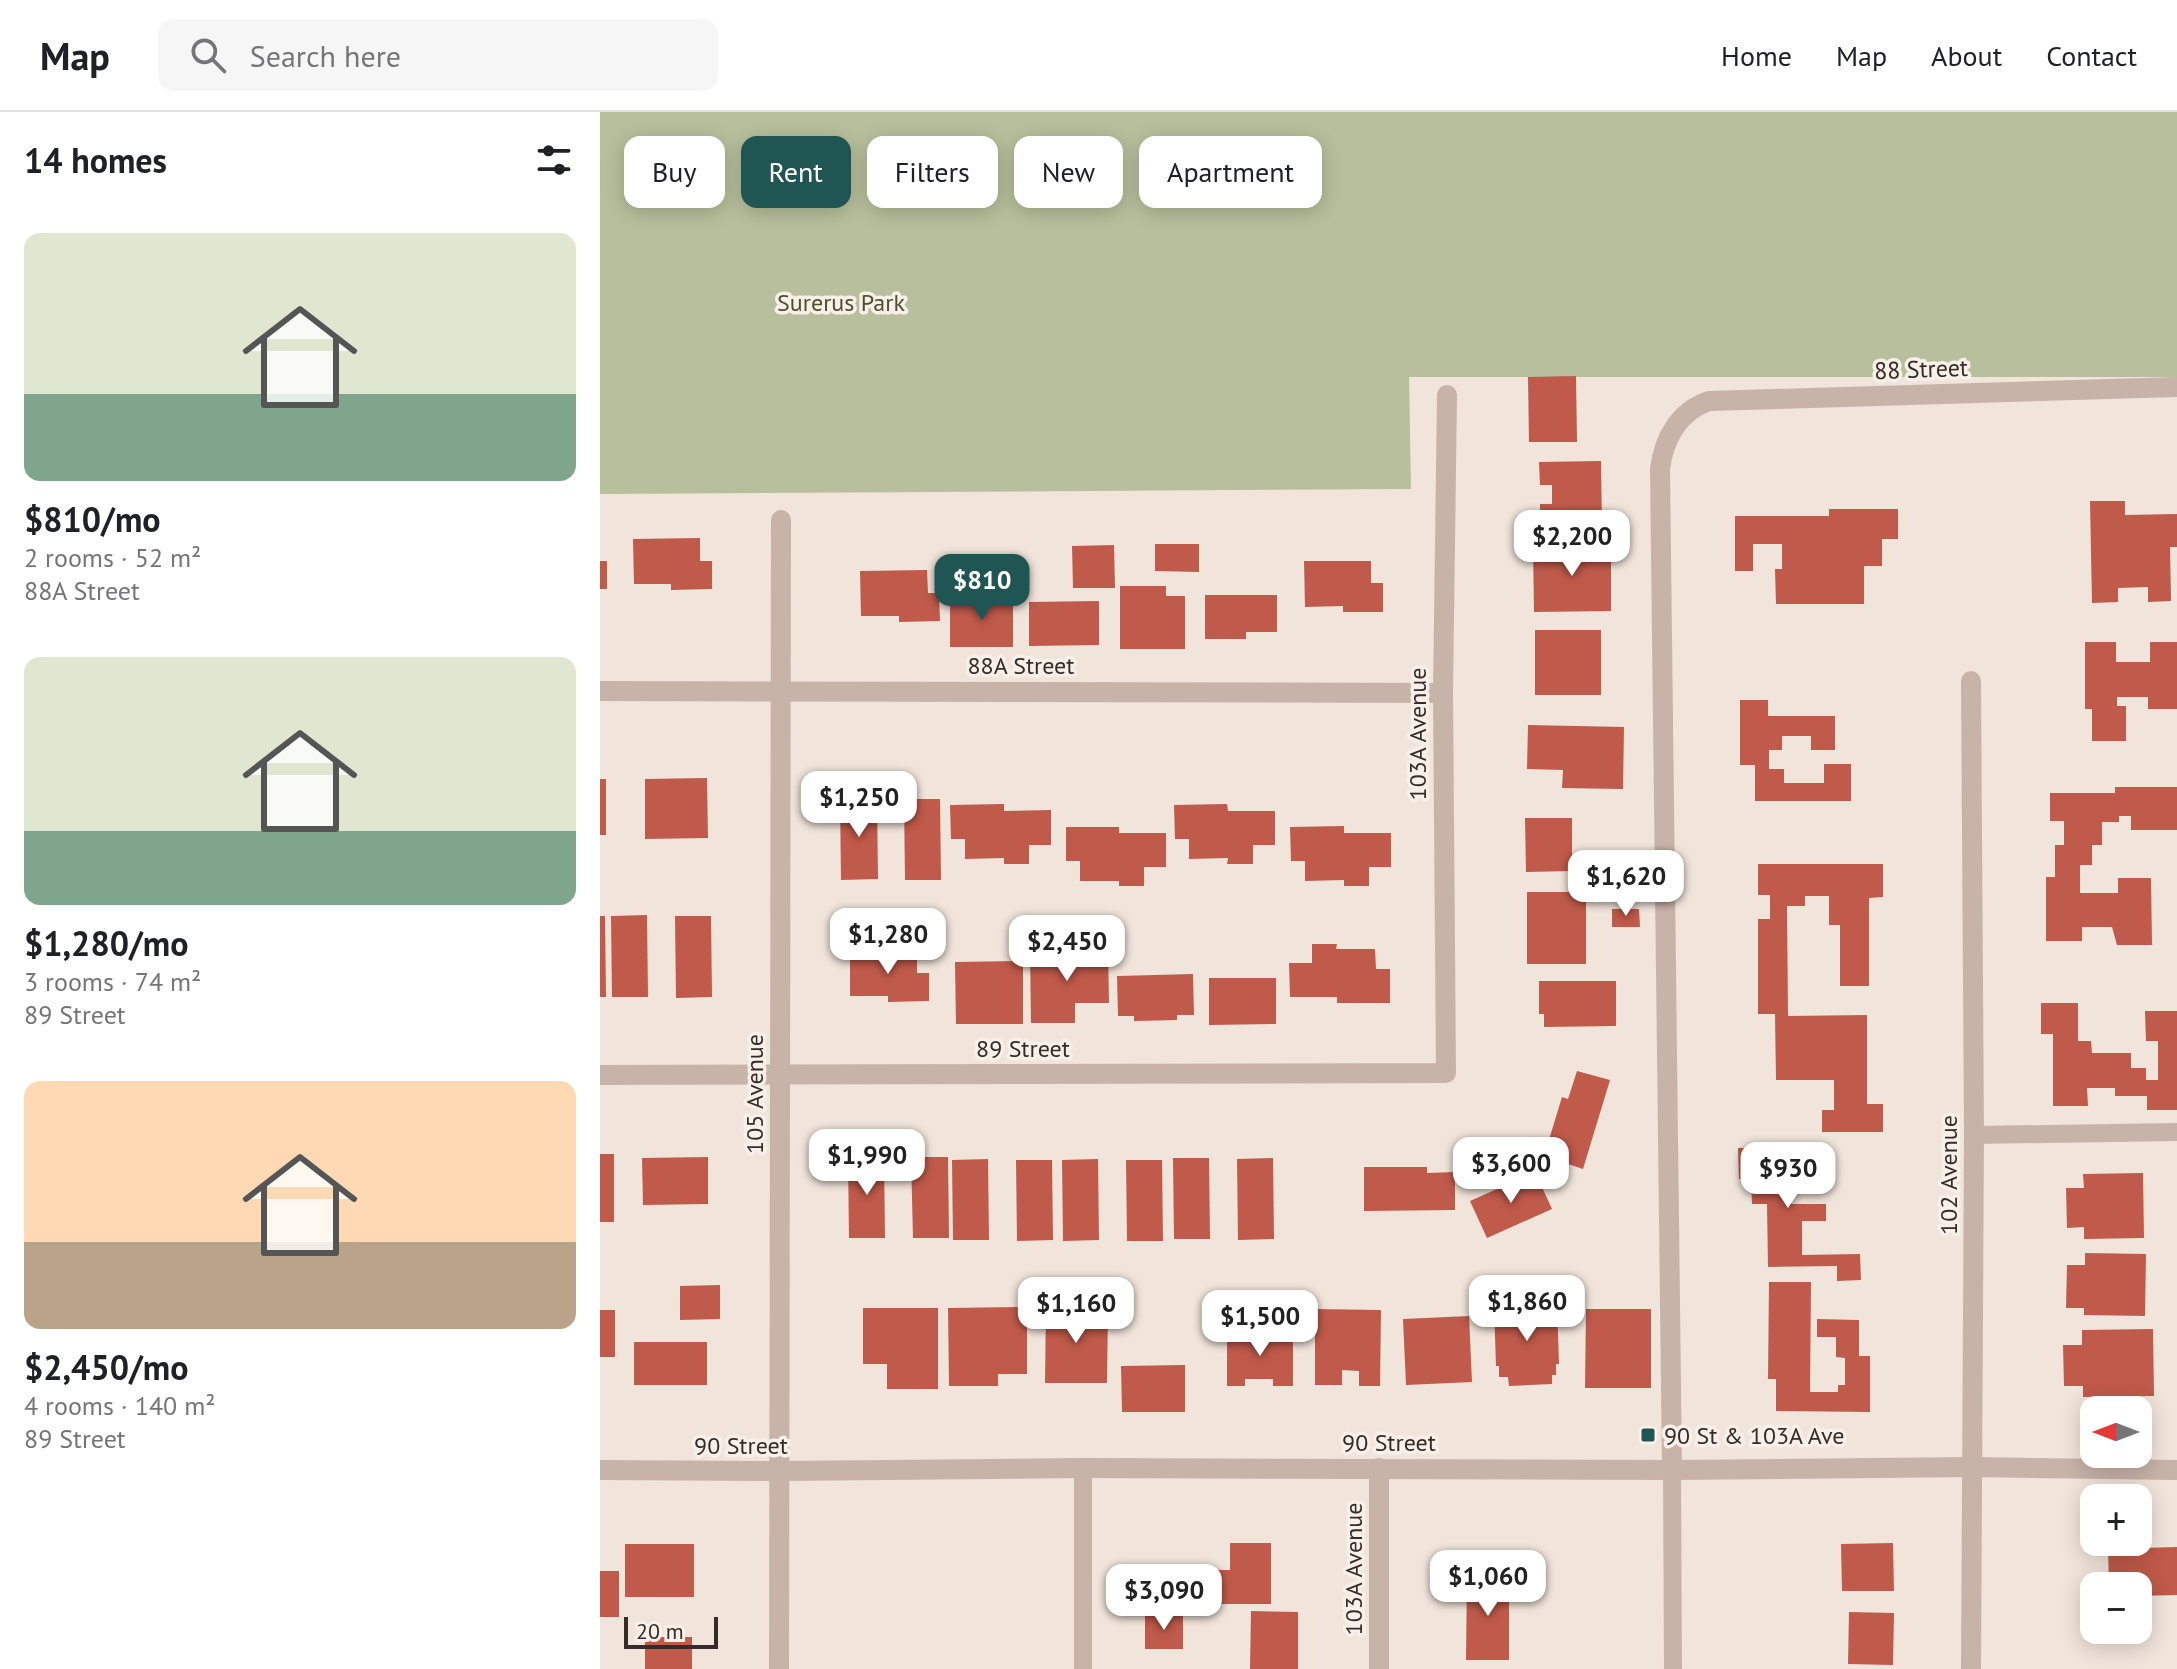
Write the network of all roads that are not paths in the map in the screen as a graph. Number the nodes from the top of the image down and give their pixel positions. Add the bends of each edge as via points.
1 (2177, 387) edge
2 (1447, 395) dead end
3 (781, 520) dead end
4 (1971, 681) dead end
5 (781, 690) junction
6 (600, 691) edge
7 (1443, 693) junction
8 (1446, 1073) joint
9 (780, 1074) junction
10 (600, 1075) edge
11 (2177, 1132) edge
12 (1974, 1135) junction
13 (1972, 1467) junction
14 (1083, 1468) junction
15 (1379, 1468) junction
16 (600, 1470) edge
17 (1672, 1470) junction
18 (2177, 1470) edge
19 (780, 1471) junction
20 (779, 1669) edge
21 (1083, 1669) edge
22 (1379, 1669) edge
23 (1673, 1669) edge
24 (1971, 1669) edge

1 - 17 street, 88 Street via 1709,401 1685,414 1667,439 1660,469
2 - 7 street, 103A Avenue
3 - 5 street, 105 Avenue
4 - 12 street, 102 Avenue
5 - 6 street, 88A Street
5 - 7 street, 88A Street
5 - 9 street, 105 Avenue
7 - 8 street, 103A Avenue
8 - 9 street, 89 Street
9 - 10 street, 89 Street
9 - 19 street, 105 Avenue
11 - 12 lane
12 - 13 street, 102 Avenue
13 - 17 street, 90 Street
13 - 18 street, 90 Street
13 - 24 street, 102 Avenue
14 - 15 street, 90 Street
14 - 19 street, 90 Street
14 - 21 lane
15 - 17 street, 90 Street
15 - 22 street, 103A Avenue
16 - 19 street, 90 Street
17 - 23 lane
19 - 20 street, 105 Avenue

